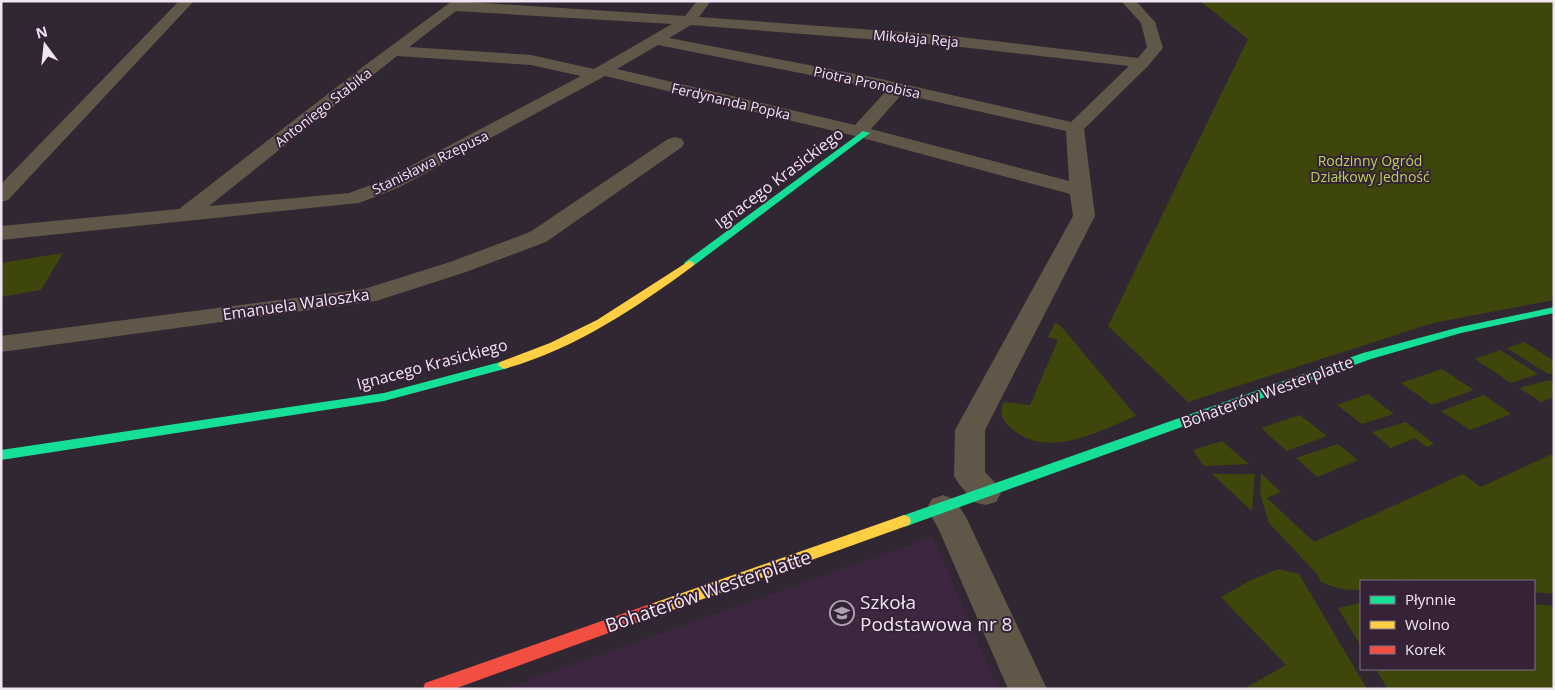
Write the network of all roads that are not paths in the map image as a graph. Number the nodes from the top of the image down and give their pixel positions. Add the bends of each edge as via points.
1 (187, 1) edge
2 (704, 1) edge
3 (1128, 1) edge
4 (457, 4) edge
5 (689, 20) junction
6 (657, 40) junction
7 (394, 51) junction
8 (1142, 63) junction
9 (600, 73) junction
10 (898, 88) junction
11 (1076, 128) junction
12 (863, 132) junction
13 (675, 143) dead end
14 (1080, 190) junction
15 (1, 196) edge
16 (186, 214) junction
17 (1, 233) edge
18 (1554, 310) edge
19 (1, 344) edge
20 (1, 454) edge
21 (985, 493) junction
22 (943, 508) junction
23 (430, 689) edge
24 (1028, 689) edge

1 - 15 street
2 - 5 street, Stanisława Rzepusa
3 - 8 street via 1148,22 1155,48
4 - 5 street, Mikołaja Reja
4 - 7 street, Antoniego Stabika
5 - 6 street, Stanisława Rzepusa
5 - 8 street, Mikołaja Reja via 945,41
6 - 9 street, Stanisława Rzepusa
6 - 10 street, Piotra Pronobisa
7 - 9 street, Ferdynanda Popka via 531,60
7 - 16 street, Antoniego Stabika
8 - 11 street
9 - 12 street, Ferdynanda Popka
9 - 16 street, Stanisława Rzepusa via 391,184 352,199
10 - 11 street, Piotra Pronobisa
10 - 12 street
11 - 14 street
12 - 14 street, Ferdynanda Popka
12 - 20 street, Ignacego Krasickiego via 646,296 589,329 506,364 384,397
13 - 19 street, Emanuela Waloszka via 538,237 367,296
14 - 21 street via 1084,216 970,430 970,476
16 - 17 street, Stanisława Rzepusa
18 - 21 street, Bohaterów Westerplatte via 1454,330 1367,356
21 - 22 street, Bohaterów Westerplatte
22 - 23 street, Bohaterów Westerplatte
22 - 24 street

